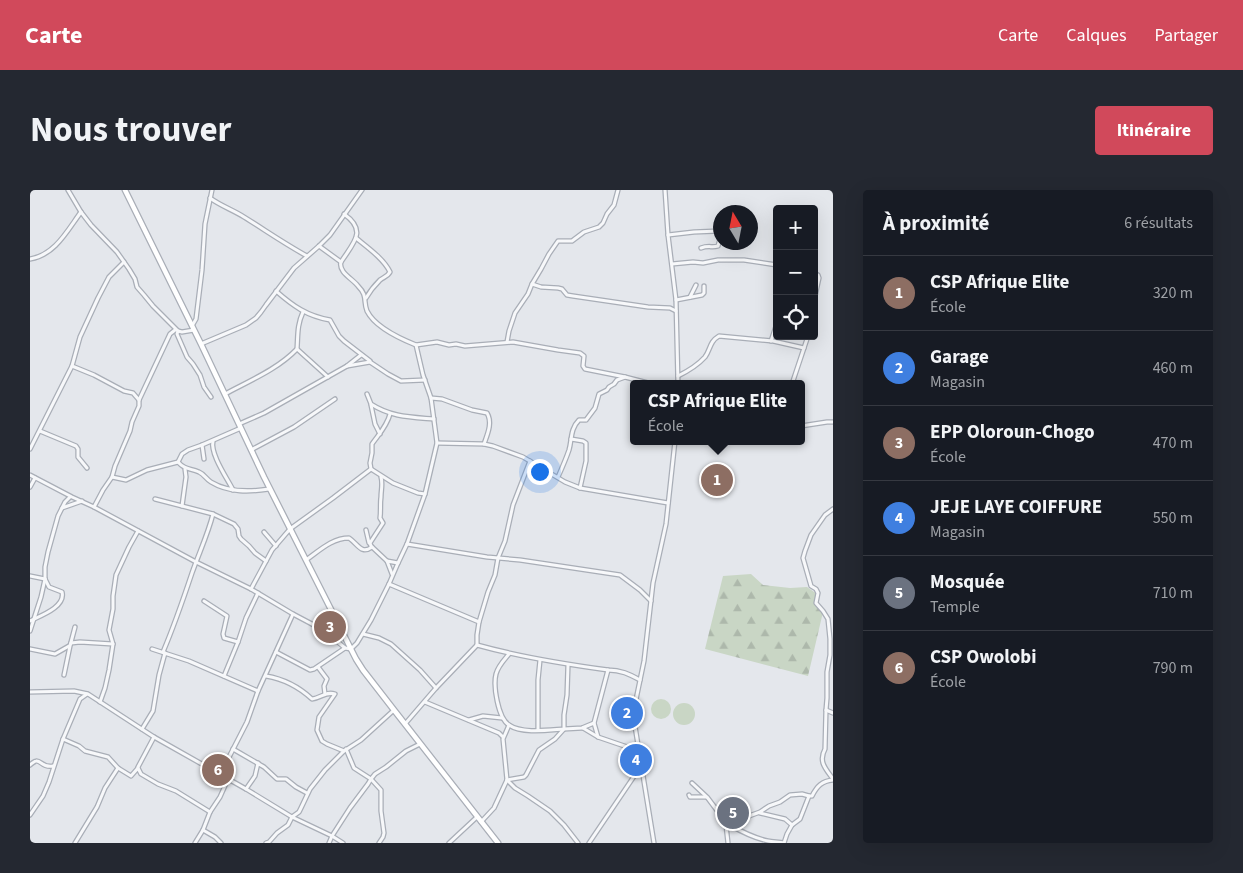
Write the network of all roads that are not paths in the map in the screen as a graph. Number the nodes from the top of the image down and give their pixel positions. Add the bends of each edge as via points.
1 (68, 190) edge
2 (125, 190) edge
3 (212, 190) edge
4 (618, 190) edge
5 (665, 190) edge
6 (361, 191) edge
7 (210, 198) junction
8 (81, 212) junction
9 (344, 214) junction
10 (713, 231) edge
11 (668, 235) junction
12 (356, 238) junction
13 (319, 246) junction
14 (713, 247) edge
15 (701, 248) dead end
16 (307, 256) junction
17 (30, 259) edge
18 (124, 262) junction
19 (341, 262) junction
20 (672, 264) junction
21 (773, 264) edge
22 (532, 284) junction
23 (696, 285) dead end
24 (704, 286) dead end
25 (276, 291) junction
26 (366, 298) junction
27 (690, 298) junction
28 (676, 300) junction
29 (303, 312) junction
30 (676, 312) junction
31 (193, 328) junction
32 (176, 330) junction
33 (773, 335) edge
34 (807, 340) edge
35 (771, 341) junction
36 (507, 342) junction
37 (201, 344) junction
38 (416, 345) junction
39 (804, 348) junction
40 (297, 349) junction
41 (361, 355) junction
42 (370, 362) junction
43 (72, 366) junction
44 (347, 366) junction
45 (624, 376) junction
46 (678, 376) junction
47 (328, 377) junction
48 (425, 380) junction
49 (638, 380) edge
50 (678, 380) edge
51 (793, 380) edge
52 (224, 394) junction
53 (367, 394) dead end
54 (211, 397) dead end
55 (430, 398) junction
56 (335, 399) dead end
57 (139, 400) junction
58 (371, 404) junction
59 (390, 414) junction
60 (434, 419) junction
61 (833, 422) edge
62 (805, 425) edge
63 (240, 426) junction
64 (40, 431) junction
65 (380, 434) junction
66 (571, 439) junction
67 (214, 440) junction
68 (436, 443) junction
69 (484, 444) junction
70 (202, 445) junction
71 (675, 445) edge
72 (30, 449) edge
73 (251, 450) junction
74 (204, 459) dead end
75 (530, 461) junction
76 (178, 462) junction
77 (87, 468) dead end
78 (186, 468) junction
79 (370, 469) junction
80 (30, 475) edge
81 (381, 476) junction
82 (112, 477) junction
83 (558, 477) junction
84 (35, 478) junction
85 (30, 487) edge
86 (580, 488) junction
87 (269, 489) junction
88 (233, 490) junction
89 (424, 494) junction
90 (70, 496) junction
91 (156, 499) dead end
92 (82, 501) junction
93 (668, 503) junction
94 (182, 506) junction
95 (94, 507) junction
96 (61, 508) junction
97 (833, 509) edge
98 (212, 514) junction
99 (290, 529) junction
100 (138, 530) junction
101 (366, 530) dead end
102 (264, 532) dead end
103 (407, 544) junction
104 (371, 545) junction
105 (276, 546) junction
106 (498, 558) junction
107 (306, 560) junction
108 (266, 561) junction
109 (387, 561) junction
110 (196, 562) junction
111 (398, 562) junction
112 (392, 575) junction
113 (30, 576) edge
114 (45, 579) junction
115 (389, 584) junction
116 (251, 589) junction
117 (258, 593) junction
118 (651, 601) junction
119 (204, 602) dead end
120 (293, 614) junction
121 (32, 620) edge
122 (479, 622) junction
123 (75, 627) dead end
124 (30, 631) edge
125 (362, 634) junction
126 (238, 642) junction
127 (112, 644) junction
128 (70, 645) junction
129 (477, 645) junction
130 (345, 648) junction
131 (30, 649) edge
132 (152, 649) dead end
133 (351, 649) junction
134 (276, 652) junction
135 (164, 653) junction
136 (509, 654) junction
137 (540, 660) junction
138 (568, 665) junction
139 (318, 667) junction
140 (608, 670) junction
141 (64, 675) dead end
142 (224, 676) junction
143 (266, 676) junction
144 (640, 680) junction
145 (436, 688) junction
146 (79, 691) junction
147 (30, 692) edge
148 (258, 692) junction
149 (88, 694) junction
150 (325, 694) junction
151 (80, 699) junction
152 (100, 702) junction
153 (425, 702) junction
154 (394, 710) junction
155 (826, 710) junction
156 (833, 713) edge
157 (503, 718) junction
158 (469, 720) junction
159 (594, 723) junction
160 (405, 724) junction
161 (509, 725) junction
162 (582, 728) junction
163 (142, 729) junction
164 (564, 729) junction
165 (538, 730) junction
166 (154, 737) junction
167 (503, 737) junction
168 (598, 737) junction
169 (63, 738) junction
170 (420, 744) junction
171 (233, 749) junction
172 (345, 750) junction
173 (639, 751) junction
174 (258, 763) junction
175 (30, 765) edge
176 (54, 766) junction
177 (641, 766) junction
178 (118, 768) junction
179 (138, 768) junction
180 (371, 778) junction
181 (228, 779) junction
182 (507, 780) junction
183 (833, 780) edge
184 (692, 783) dead end
185 (246, 789) junction
186 (307, 794) junction
187 (689, 795) dead end
188 (809, 796) junction
189 (707, 798) junction
190 (739, 803) dead end
191 (210, 812) junction
192 (760, 812) junction
193 (30, 815) edge
194 (292, 817) junction
195 (477, 817) junction
196 (738, 820) junction
197 (481, 822) junction
198 (728, 825) junction
199 (792, 825) junction
200 (203, 830) junction
201 (332, 836) junction
202 (75, 843) edge
203 (195, 843) edge
204 (221, 843) edge
205 (266, 843) edge
206 (329, 843) edge
207 (342, 843) edge
208 (379, 843) edge
209 (448, 843) edge
210 (498, 843) edge
211 (578, 843) edge
212 (589, 843) edge
213 (654, 843) edge
214 (728, 843) edge
215 (784, 843) edge

1 - 8 street
2 - 31 street
3 - 7 street
4 - 22 street via 614,205 601,225 572,240 558,241
5 - 11 street
6 - 9 street
7 - 16 street
7 - 31 street
8 - 17 street via 50,252
8 - 18 street
9 - 12 street via 355,224
9 - 13 street
10 - 11 street
11 - 20 street
12 - 19 street
12 - 26 street via 390,269
13 - 16 street
13 - 19 street
14 - 15 street
16 - 25 street
18 - 32 street via 144,295
18 - 43 street via 109,277 102,291 80,337
19 - 26 street via 341,270 357,284
20 - 21 street via 718,260
20 - 28 street
22 - 30 street via 562,289 567,295 670,308
22 - 36 street via 515,313
23 - 27 street
24 - 27 street via 702,295
25 - 29 street
25 - 37 street via 262,312 251,321
26 - 38 street via 369,314 381,326 396,337
27 - 28 street
28 - 30 street
29 - 40 street via 297,331
29 - 41 street via 330,320 339,336
30 - 46 street
31 - 32 street via 182,332
31 - 37 street
32 - 54 street
32 - 57 street via 170,334
33 - 35 street
34 - 39 street
35 - 39 street
35 - 46 street via 719,336 696,366
36 - 38 street via 466,346 437,342
36 - 45 street via 580,353 584,356 584,369
37 - 52 street
38 - 48 street
39 - 51 street
40 - 47 street
40 - 52 street via 278,364
41 - 42 street
41 - 44 street
42 - 44 street
42 - 48 street via 401,381
43 - 57 street via 133,394
43 - 64 street
44 - 47 street
45 - 49 street
45 - 66 street via 599,394 595,408 586,420 576,422
46 - 50 street
47 - 63 street
48 - 55 street
52 - 63 street
53 - 58 street
55 - 60 street
55 - 69 street via 487,413 490,422
56 - 73 street via 294,427
57 - 82 street
58 - 59 street
58 - 65 street via 372,417
59 - 60 street
59 - 65 street
60 - 68 street
61 - 62 street
63 - 67 street
63 - 73 street
64 - 72 street
64 - 77 street via 76,446 78,457
65 - 79 street via 372,444
66 - 83 street
66 - 86 street via 586,443
67 - 70 street
67 - 88 street via 213,452
68 - 69 street
68 - 89 street
69 - 75 street
70 - 74 street
70 - 76 street via 182,454
71 - 93 street
73 - 87 street
75 - 83 street
75 - 106 street
76 - 78 street
76 - 82 street via 147,470 126,480
78 - 88 street
78 - 94 street
79 - 81 street
79 - 99 street
80 - 84 street
81 - 89 street
81 - 104 street via 380,518 383,523
82 - 95 street
83 - 86 street
84 - 85 street
84 - 90 street
86 - 93 street
87 - 88 street
87 - 99 street
89 - 103 street
90 - 92 street
90 - 96 street
91 - 94 street
92 - 95 street
92 - 96 street
93 - 118 street
94 - 98 street
95 - 100 street
96 - 114 street via 48,552
97 - 155 street via 811,535 803,558 811,586 818,593 816,603 828,619 830,655
98 - 108 street via 235,526 239,537
98 - 110 street
99 - 105 street
99 - 107 street
100 - 110 street
100 - 127 street via 116,575 109,630
101 - 104 street
102 - 105 street
103 - 106 street
103 - 111 street
104 - 107 street via 363,550 349,538 342,538
104 - 109 street
105 - 108 street
106 - 118 street via 620,575
106 - 122 street
107 - 133 street
108 - 116 street
109 - 111 street
109 - 112 street
110 - 116 street
110 - 135 street
111 - 112 street
112 - 115 street
113 - 114 street
114 - 121 street
114 - 121 street via 49,587 62,592 63,597 54,608
115 - 122 street
115 - 125 street
116 - 117 street
117 - 120 street
117 - 126 street
118 - 144 street
119 - 126 street via 227,616 224,638
120 - 130 street via 326,632
120 - 134 street
121 - 124 street
122 - 129 street
123 - 128 street
125 - 133 street
125 - 145 street via 391,644
126 - 142 street
127 - 128 street via 80,642
127 - 152 street
128 - 131 street via 55,654
128 - 141 street
129 - 136 street
129 - 145 street
130 - 133 street
130 - 139 street
132 - 135 street
133 - 154 street
134 - 139 street via 310,670
134 - 143 street
135 - 142 street
135 - 163 street via 153,711
136 - 137 street
136 - 157 street via 496,673
137 - 138 street
137 - 165 street
138 - 140 street
138 - 164 street
139 - 150 street via 327,679
140 - 144 street via 624,672
140 - 159 street
142 - 148 street
143 - 148 street
143 - 150 street via 293,684 312,699
144 - 173 street via 634,714
145 - 153 street
146 - 147 street
146 - 149 street
146 - 151 street
148 - 171 street
149 - 151 street
149 - 152 street
150 - 172 street via 335,695 319,717 319,737 327,744
151 - 169 street
152 - 163 street
153 - 158 street
153 - 160 street
154 - 160 street
154 - 172 street
155 - 156 street
155 - 183 street via 821,759
157 - 158 street via 483,716
157 - 161 street
158 - 167 street via 499,732
159 - 162 street
159 - 168 street
160 - 170 street
161 - 165 street via 529,731
161 - 167 street
162 - 164 street
162 - 168 street
163 - 166 street
164 - 165 street
164 - 182 street via 539,750 526,775
166 - 179 street
166 - 181 street
167 - 182 street
168 - 173 street
169 - 176 street
169 - 178 street via 85,751 108,758
170 - 180 street
170 - 195 street
171 - 174 street
171 - 181 street via 226,766
172 - 180 street via 354,768
172 - 186 street
173 - 177 street
174 - 185 street via 255,776
174 - 186 street via 277,779 286,779
175 - 176 street via 37,761
176 - 193 street via 43,796
177 - 212 street
177 - 213 street
178 - 179 street via 131,776
178 - 202 street
179 - 191 street via 141,774
180 - 201 street
180 - 208 street via 381,790 384,833
181 - 185 street
181 - 191 street
182 - 197 street via 494,808
182 - 211 street via 550,811
183 - 188 street via 820,784
184 - 189 street
185 - 194 street
186 - 194 street
187 - 189 street
188 - 192 street via 790,796
188 - 199 street via 800,819
189 - 198 street
190 - 196 street
191 - 200 street
192 - 196 street
192 - 199 street
194 - 201 street
194 - 205 street via 288,826
195 - 197 street
195 - 209 street
196 - 198 street
197 - 210 street
198 - 214 street
198 - 215 street via 759,839
199 - 215 street
200 - 203 street
200 - 204 street
201 - 206 street
201 - 207 street

